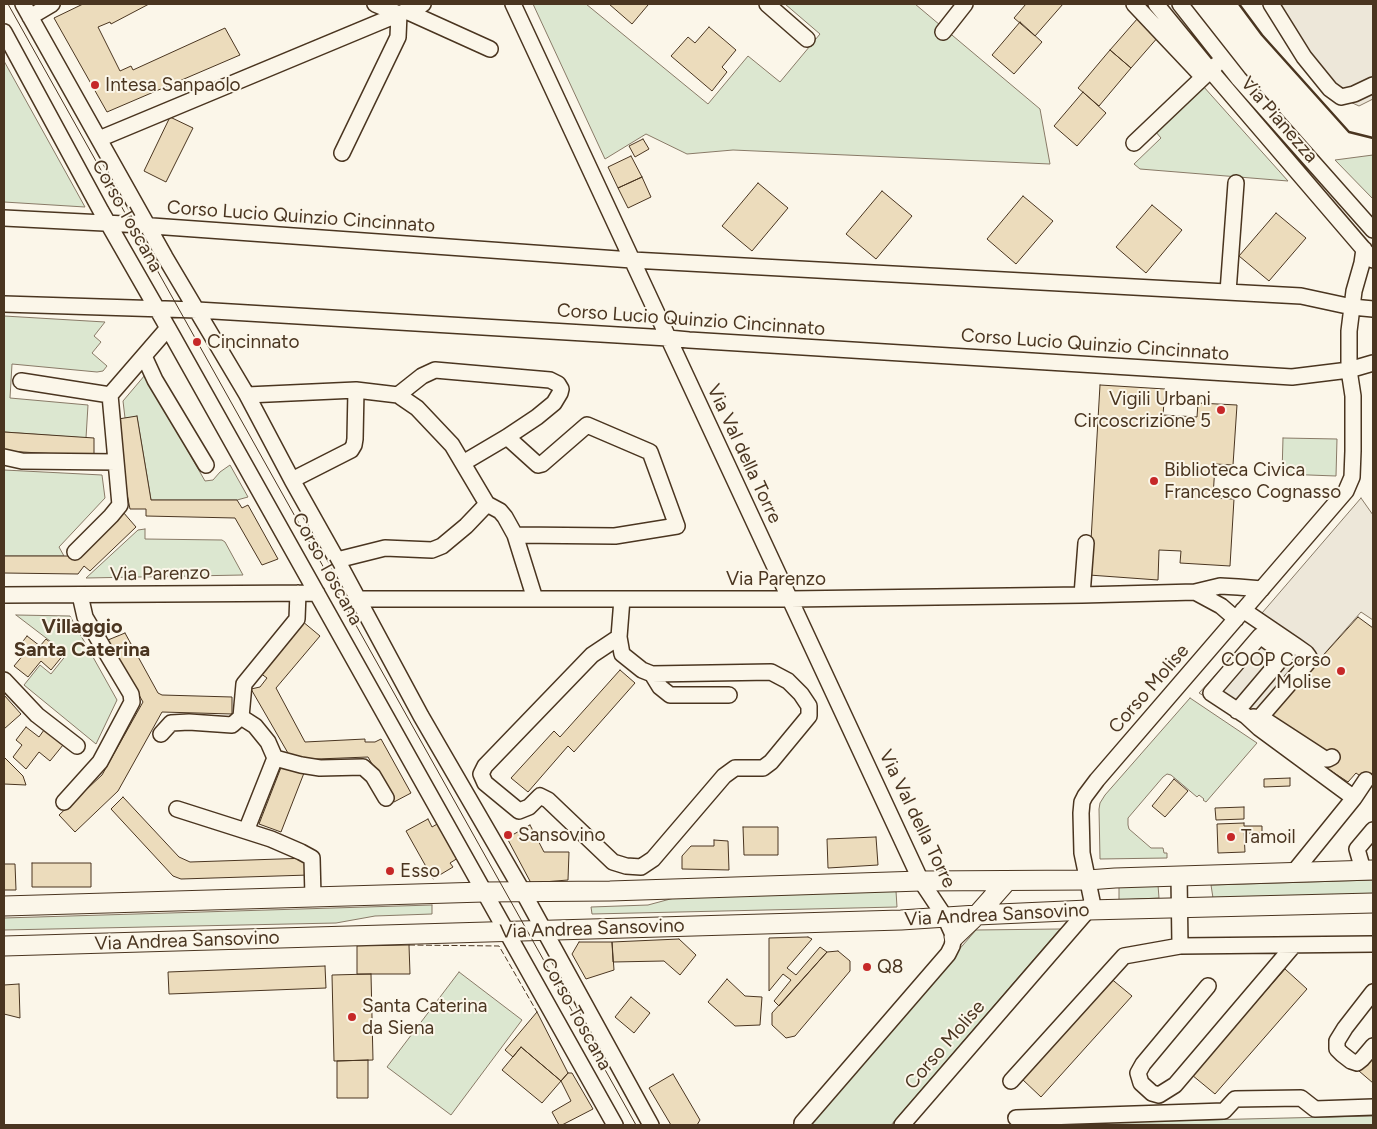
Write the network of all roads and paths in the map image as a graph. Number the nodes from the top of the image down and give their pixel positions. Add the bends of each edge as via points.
1 (52, 4) edge
2 (375, 4) edge
3 (423, 4) edge
4 (513, 4) edge
5 (767, 4) edge
6 (965, 4) edge
7 (1134, 4) edge
8 (1156, 4) edge
9 (1180, 4) edge
10 (1271, 4) edge
11 (27, 10) edge
12 (402, 12) junction
13 (4, 32) edge
14 (943, 32) dead end
15 (807, 38) dead end
16 (490, 49) dead end
17 (1223, 59) junction
18 (1206, 74) junction
19 (1373, 85) edge
20 (99, 138) junction
21 (1134, 143) dead end
22 (342, 153) dead end
23 (1236, 184) dead end
24 (4, 218) edge
25 (108, 224) junction
26 (148, 226) junction
27 (1373, 230) edge
28 (1368, 254) edge
29 (632, 260) junction
30 (1228, 292) junction
31 (4, 304) edge
32 (1352, 307) junction
33 (156, 309) junction
34 (197, 310) junction
35 (1373, 310) edge
36 (168, 328) junction
37 (668, 338) junction
38 (144, 356) junction
39 (1373, 363) edge
40 (1349, 370) junction
41 (20, 381) dead end
42 (356, 390) junction
43 (247, 394) junction
44 (110, 395) junction
45 (398, 395) junction
46 (507, 437) junction
47 (4, 457) edge
48 (116, 462) junction
49 (463, 463) junction
50 (206, 465) dead end
51 (292, 480) junction
52 (487, 504) junction
53 (515, 535) junction
54 (1086, 543) dead end
55 (75, 552) dead end
56 (337, 560) junction
57 (1262, 589) junction
58 (317, 592) junction
59 (1195, 592) junction
60 (298, 593) junction
61 (4, 595) edge
62 (80, 595) junction
63 (1082, 595) junction
64 (357, 599) junction
65 (536, 599) junction
66 (622, 599) junction
67 (790, 599) junction
68 (1240, 615) junction
69 (619, 637) junction
70 (1296, 646) junction
71 (1281, 659) junction
72 (652, 674) junction
73 (4, 680) edge
74 (729, 696) dead end
75 (1241, 714) junction
76 (241, 718) junction
77 (1262, 718) junction
78 (162, 734) dead end
79 (77, 746) dead end
80 (1332, 756) dead end
81 (274, 758) junction
82 (1366, 780) dead end
83 (386, 798) dead end
84 (1354, 798) junction
85 (64, 802) dead end
86 (177, 809) dead end
87 (1373, 830) edge
88 (246, 831) junction
89 (1368, 870) edge
90 (1294, 872) junction
91 (1180, 876) junction
92 (1088, 880) junction
93 (1007, 881) junction
94 (921, 882) junction
95 (484, 892) junction
96 (523, 892) junction
97 (312, 898) junction
98 (1373, 903) edge
99 (4, 906) edge
100 (1180, 909) junction
101 (1088, 910) junction
102 (978, 915) junction
103 (945, 917) junction
104 (544, 930) junction
105 (507, 932) junction
106 (954, 937) junction
107 (1373, 944) edge
108 (1294, 945) junction
109 (4, 946) edge
110 (1180, 946) junction
111 (1208, 986) dead end
112 (1373, 992) edge
113 (1373, 1046) edge
114 (1011, 1081) dead end
115 (1373, 1107) edge
116 (1016, 1118) dead end
117 (801, 1124) edge
118 (615, 1125) edge
119 (651, 1125) edge
120 (902, 1125) edge

1 - 11 street
2 - 12 street
3 - 12 street, Corso Toscana
4 - 29 street, Via Val della Torre
5 - 15 street
6 - 14 street
7 - 18 street
8 - 18 street, Via Pianezza
9 - 17 street, Via Pianezza
10 - 19 street via 1304,57 1330,89 1341,97
11 - 20 street, Corso Toscana
12 - 16 street
12 - 20 street, Corso Toscana
12 - 22 street via 398,37
13 - 25 street, Corso Toscana
17 - 18 street
17 - 27 street, Via Pianezza
18 - 21 street
18 - 28 street, Via Pianezza
20 - 26 street, Corso Toscana
23 - 30 street
24 - 25 street, Corso Lucio Quinzio Cincinnato
25 - 26 street, Corso Lucio Quinzio Cincinnato
25 - 33 street, Corso Toscana
26 - 29 street, Corso Lucio Quinzio Cincinnato
26 - 34 street, Corso Toscana
28 - 32 street, Corso Molise via 1362,263
29 - 30 street, Corso Lucio Quinzio Cincinnato
29 - 37 street, Via Val della Torre
30 - 32 street, Corso Lucio Quinzio Cincinnato via 1301,296
31 - 33 street, Corso Lucio Quinzio Cincinnato
32 - 35 street, Corso Lucio Quinzio Cincinnato
32 - 40 street, Corso Molise via 1348,331
33 - 34 street, Corso Lucio Quinzio Cincinnato
33 - 36 street, Corso Toscana
34 - 37 street, Corso Lucio Quinzio Cincinnato
34 - 43 street, Corso Toscana
36 - 38 street
36 - 58 street, Corso Toscana
37 - 40 street, Corso Lucio Quinzio Cincinnato via 1292,377
37 - 67 street, Via Val della Torre
38 - 44 street
38 - 50 street
39 - 40 street, Corso Lucio Quinzio Cincinnato
40 - 57 street, Corso Molise via 1352,477 1346,491
41 - 44 street
42 - 43 street
42 - 45 street
42 - 51 street via 355,439 351,450
43 - 51 street, Corso Toscana
44 - 48 street
45 - 46 street via 434,370 550,380 558,384 561,389 554,403
45 - 49 street via 417,408 452,445
46 - 49 street
46 - 53 street via 538,465 587,425 650,452 677,526 615,536
47 - 48 street
48 - 55 street via 120,504
49 - 52 street
51 - 56 street, Corso Toscana
52 - 53 street via 500,511
52 - 56 street via 466,526 432,550 386,548
53 - 65 street
54 - 63 street
56 - 64 street, Corso Toscana
57 - 59 street, Via Parenzo via 1220,586
57 - 68 street, Corso Molise
58 - 60 street, Via Parenzo
58 - 95 street, Corso Toscana
59 - 63 street, Via Parenzo
59 - 68 street, Via Parenzo
60 - 62 street, Via Parenzo
60 - 76 street via 297,619 244,684
61 - 62 street, Via Parenzo
62 - 85 street via 85,617 132,702 100,762
63 - 67 street, Via Parenzo
64 - 65 street, Via Parenzo
64 - 96 street, Corso Toscana
65 - 66 street, Via Parenzo
66 - 67 street, Via Parenzo
66 - 69 street
67 - 94 street, Via Val della Torre
68 - 70 street, Via Parenzo
68 - 92 street, Corso Molise via 1085,796 1081,813 1082,843
69 - 72 street via 622,654
69 - 72 street via 592,656 485,766 481,774 486,783 519,811 530,807 540,796 548,800 613,862 641,867 653,859 724,776 735,768 763,768 809,716 809,706 801,694 788,680 771,672
70 - 71 street
70 - 77 street via 1309,657 1308,662
71 - 75 street
71 - 75 street via 1282,652 1260,636 1212,693
72 - 74 street via 670,695
73 - 79 street via 37,715
75 - 77 street
75 - 84 street
76 - 78 street via 232,725 171,723
76 - 81 street via 255,726 268,742
77 - 80 street via 1325,759
81 - 83 street via 320,768 363,767 373,776
81 - 88 street
82 - 84 street
84 - 90 street
86 - 88 street
87 - 89 street via 1357,848
88 - 97 street via 312,858
89 - 90 main road, Via Andrea Sansovino
90 - 91 main road, Via Andrea Sansovino
91 - 92 main road, Via Andrea Sansovino
91 - 100 street
92 - 93 main road, Via Andrea Sansovino
92 - 101 street, Corso Molise via 1092,901
93 - 94 main road, Via Andrea Sansovino
93 - 102 main road
94 - 96 main road, Via Andrea Sansovino
94 - 103 street, Via Val della Torre
95 - 96 main road, Via Andrea Sansovino
95 - 97 main road, Via Andrea Sansovino
95 - 105 street, Corso Toscana
96 - 104 street, Corso Toscana
97 - 99 main road, Via Andrea Sansovino
98 - 100 main road, Via Andrea Sansovino
100 - 101 main road, Via Andrea Sansovino
100 - 110 street
101 - 102 main road, Via Andrea Sansovino
101 - 120 street, Corso Molise
102 - 103 main road, Via Andrea Sansovino
102 - 106 main road
103 - 104 main road, Via Andrea Sansovino
103 - 106 street
104 - 105 main road, Via Andrea Sansovino
104 - 119 street, Corso Toscana
105 - 109 main road, Via Andrea Sansovino
105 - 118 street, Corso Toscana
106 - 117 street via 948,954
107 - 108 street
108 - 110 street
108 - 111 street via 1175,1085 1159,1095 1152,1093 1141,1083 1138,1073
110 - 114 street via 1124,956
112 - 113 street via 1337,1041 1342,1054 1357,1063
115 - 116 street via 1314,1109 1300,1098 1235,1099 1224,1111

